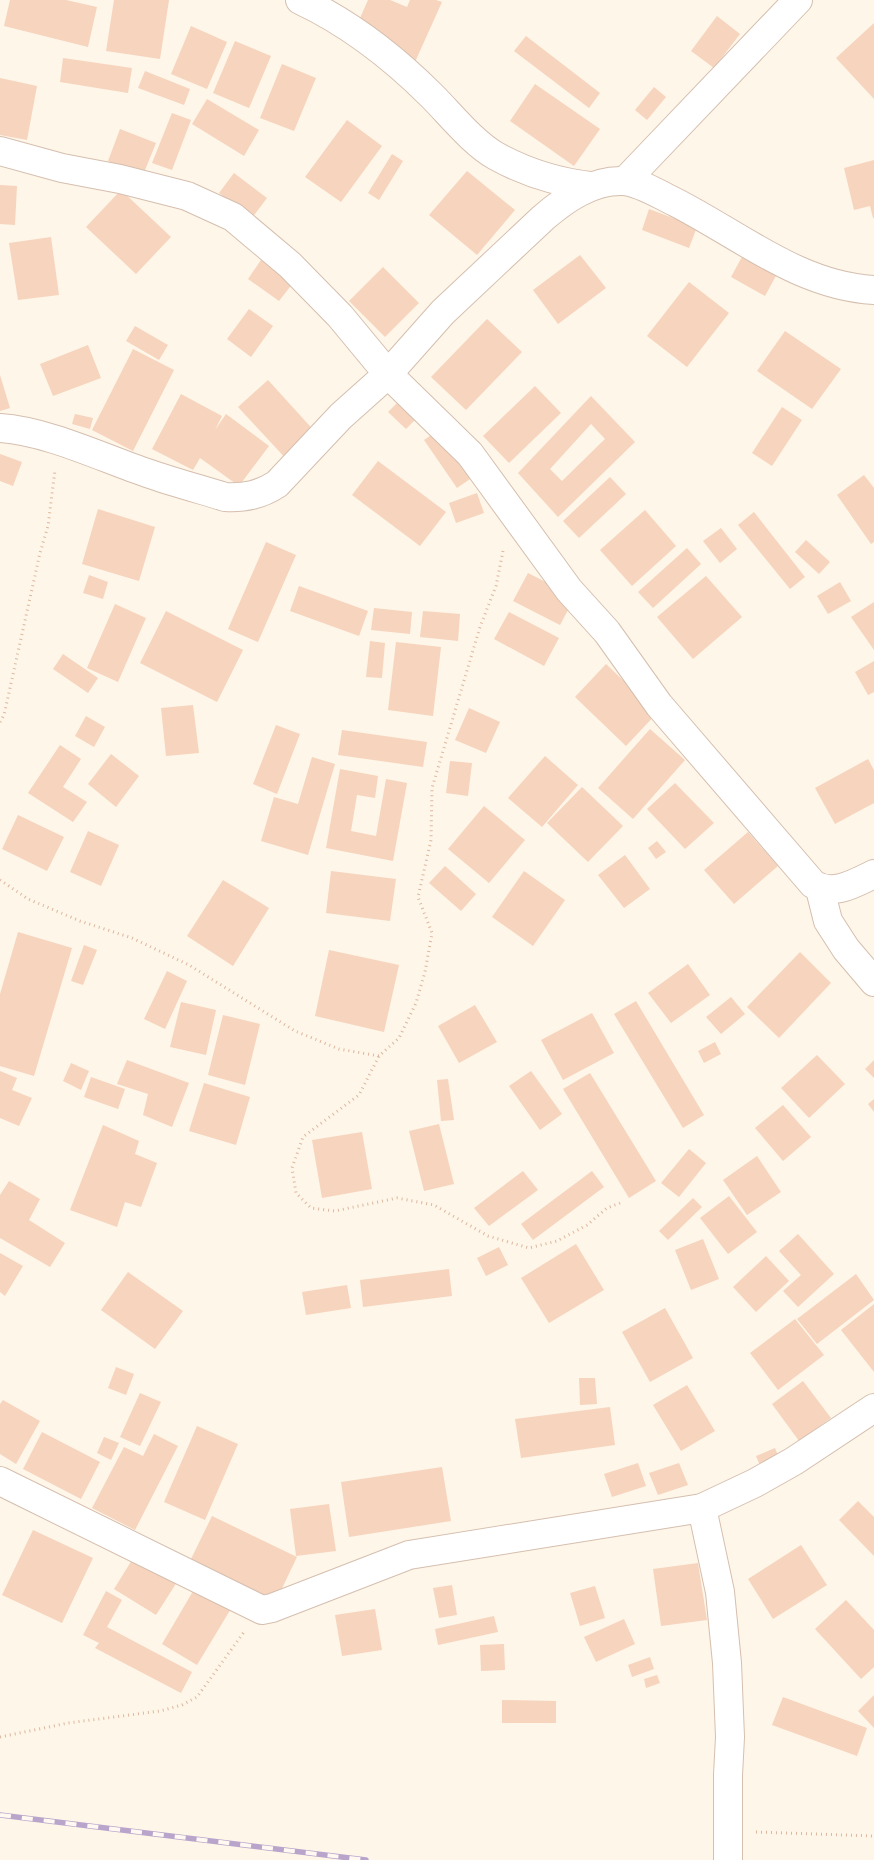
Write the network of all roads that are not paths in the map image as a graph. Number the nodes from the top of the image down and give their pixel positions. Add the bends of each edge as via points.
1 (300, 0) edge
2 (798, 0) edge
3 (0, 151) edge
4 (625, 181) junction
5 (590, 186) junction
6 (874, 290) edge
7 (388, 374) junction
8 (0, 428) edge
9 (874, 874) edge
10 (820, 889) junction
11 (874, 982) edge
12 (874, 1408) edge
13 (0, 1480) edge
14 (702, 1508) junction
15 (728, 1860) edge

1 - 5 street via 322,10 388,57 495,155 534,173
2 - 4 street
3 - 7 street via 186,196 233,217 290,264 340,316
4 - 5 street
4 - 6 street via 687,208 806,276 849,288
5 - 7 street via 557,205 543,218 443,312
7 - 8 street via 341,416 276,484 250,496 225,497 61,443
7 - 10 street via 470,454 569,590 607,632 659,706 742,805
9 - 10 street via 840,889
10 - 11 street via 828,921
12 - 14 street via 794,1461
13 - 14 street via 262,1610 409,1555
14 - 15 street via 720,1592 726,1662 730,1737

